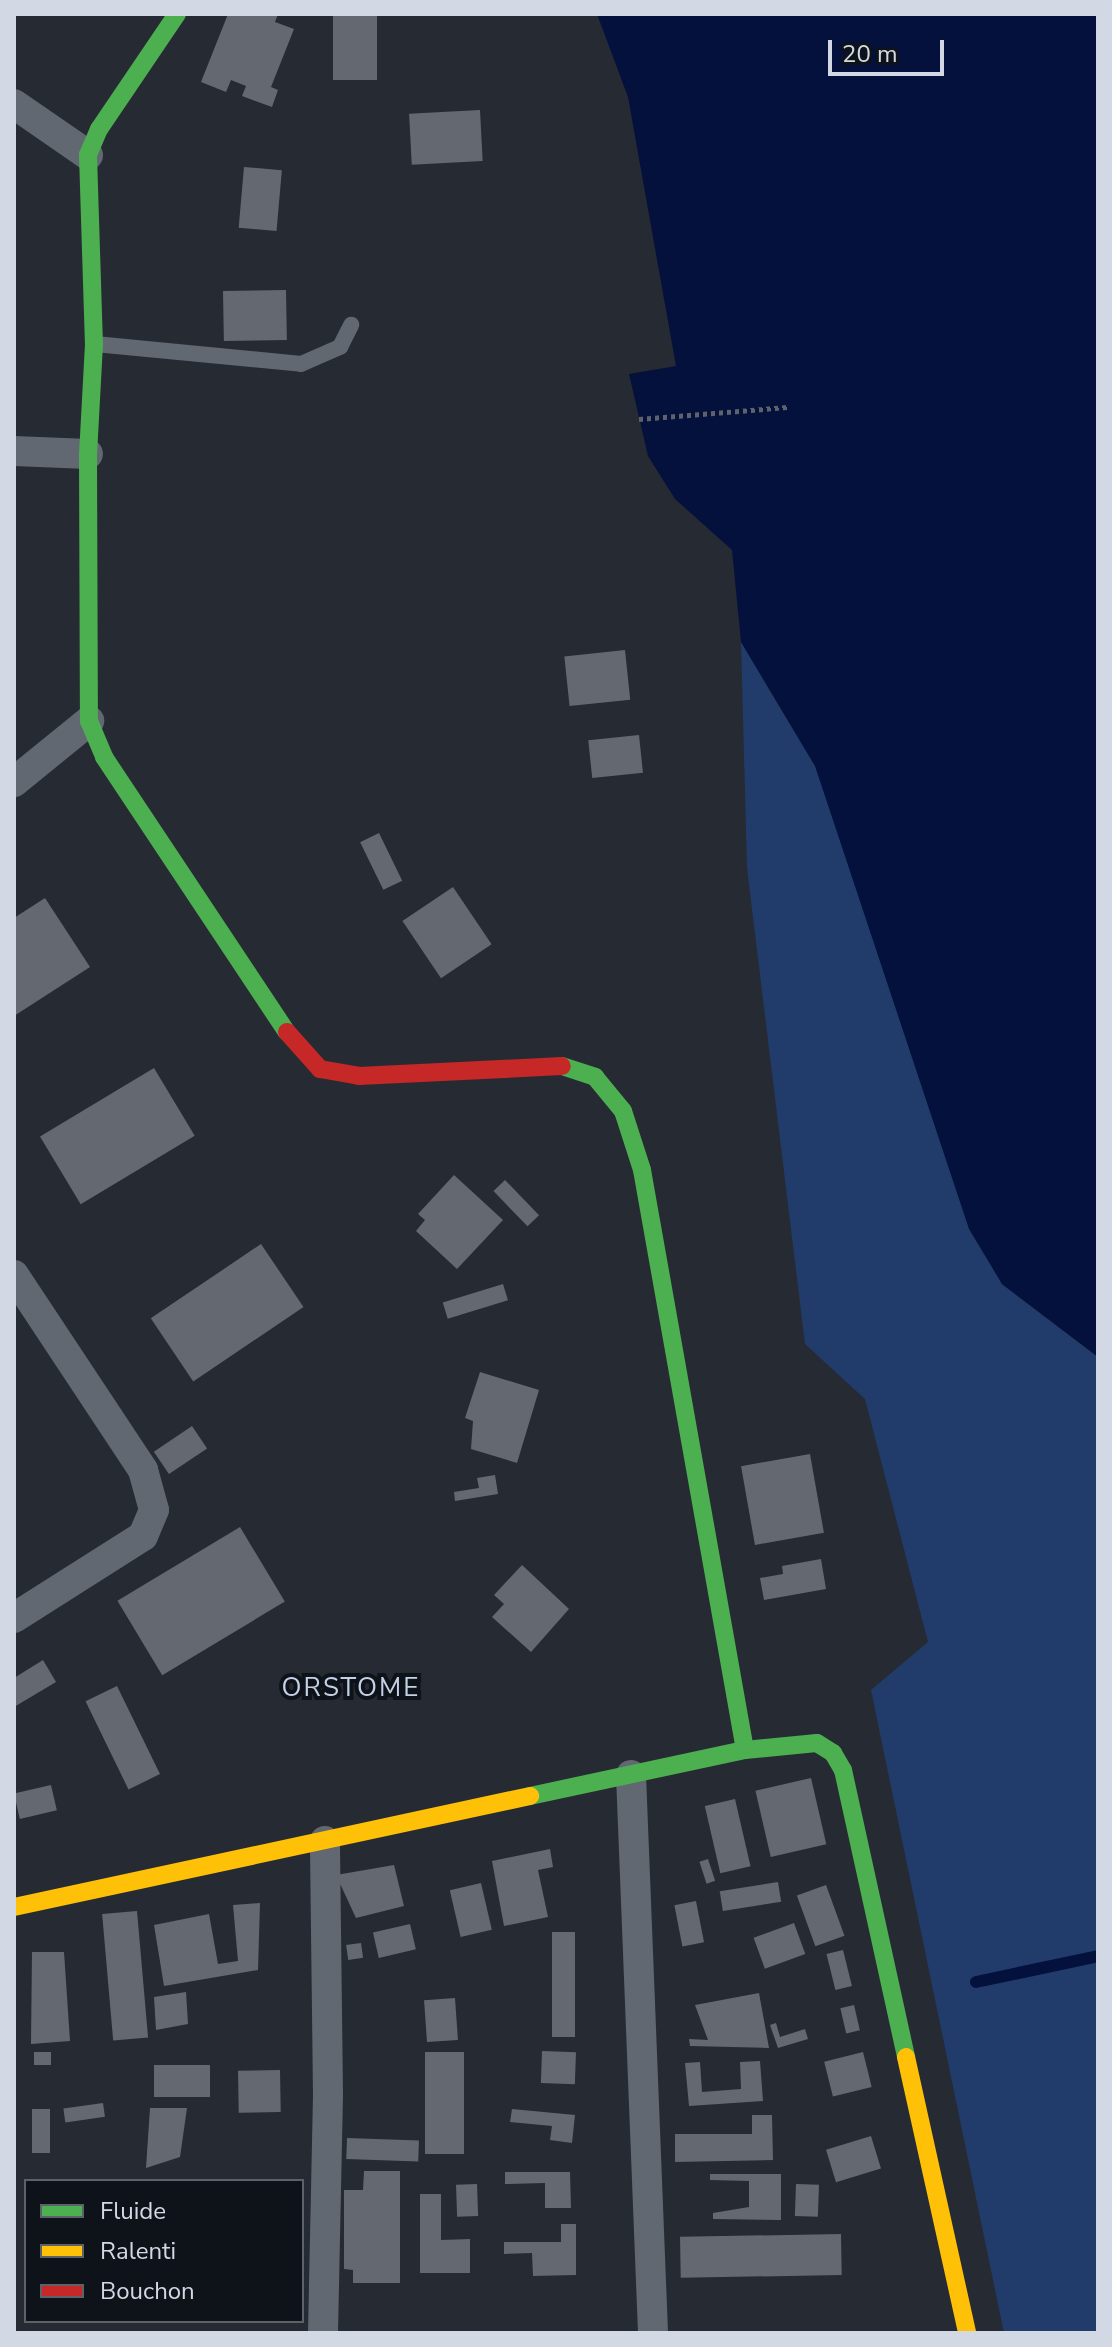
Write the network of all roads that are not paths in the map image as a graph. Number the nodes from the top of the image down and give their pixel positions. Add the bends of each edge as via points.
1 (177, 14) edge
2 (14, 104) edge
3 (88, 155) junction
4 (351, 325) dead end
5 (94, 344) junction
6 (14, 451) edge
7 (88, 454) junction
8 (89, 721) junction
9 (14, 782) edge
10 (14, 1275) edge
11 (14, 1618) edge
12 (745, 1750) junction
13 (631, 1775) junction
14 (325, 1841) junction
15 (14, 1907) edge
16 (323, 2333) edge
17 (653, 2333) edge
18 (967, 2333) edge

1 - 3 street via 99,129
2 - 3 street
3 - 5 street
4 - 5 lane via 340,347 301,364
5 - 7 street
6 - 7 street
7 - 8 street
8 - 9 street
8 - 12 street via 104,757 295,1044 320,1069 359,1076 560,1065 595,1077 623,1111 642,1170
10 - 11 street via 143,1470 154,1510 143,1536
12 - 13 street
12 - 18 street via 817,1743 833,1753 843,1770
13 - 14 street
13 - 17 street
14 - 15 street
14 - 16 street via 328,2094

